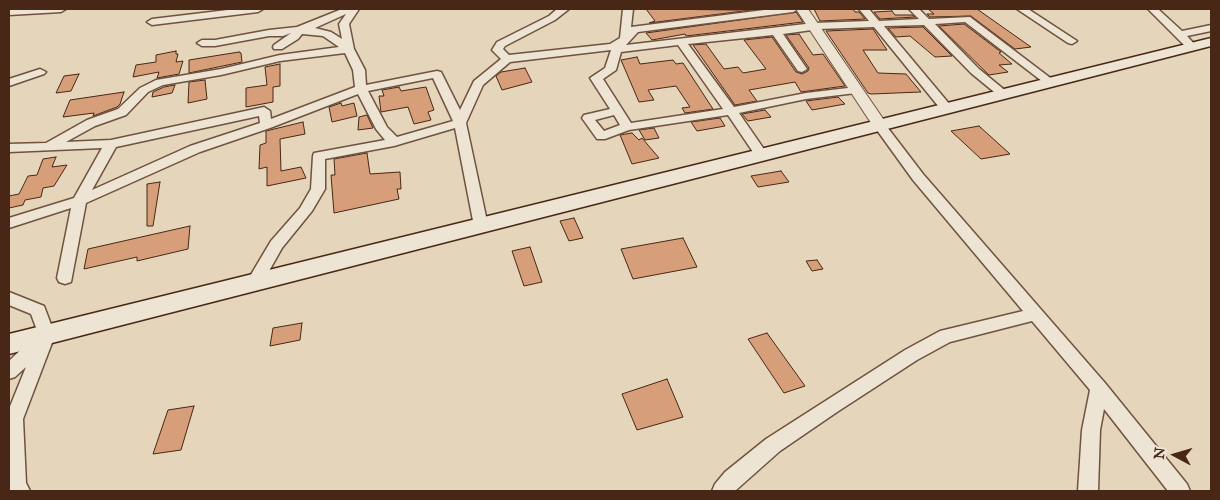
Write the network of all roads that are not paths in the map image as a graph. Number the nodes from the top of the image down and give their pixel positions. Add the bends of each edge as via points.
1 (61, 9) edge
2 (258, 9) edge
3 (349, 9) edge
4 (354, 9) edge
5 (562, 9) edge
6 (628, 9) edge
7 (793, 9) edge
8 (802, 9) edge
9 (864, 9) edge
10 (914, 9) edge
11 (1022, 9) edge
12 (1153, 9) edge
13 (9, 10) edge
14 (775, 10) edge
15 (152, 22) dead end
16 (926, 22) junction
17 (877, 24) junction
18 (814, 26) junction
19 (1211, 28) edge
20 (299, 30) junction
21 (776, 32) junction
22 (1072, 41) dead end
23 (1185, 41) junction
24 (681, 42) junction
25 (1211, 42) edge
26 (202, 43) dead end
27 (622, 44) junction
28 (278, 47) dead end
29 (349, 49) junction
30 (507, 59) junction
31 (802, 69) dead end
32 (40, 72) dead end
33 (1051, 82) junction
34 (9, 83) edge
35 (361, 89) junction
36 (856, 90) junction
37 (1003, 94) junction
38 (947, 109) junction
39 (617, 111) junction
40 (732, 112) junction
41 (460, 123) junction
42 (266, 125) junction
43 (880, 126) junction
44 (627, 127) junction
45 (394, 142) junction
46 (111, 144) junction
47 (49, 146) junction
48 (9, 148) edge
49 (762, 155) junction
50 (79, 201) junction
51 (9, 223) edge
52 (481, 226) junction
53 (64, 278) dead end
54 (254, 283) junction
55 (9, 298) edge
56 (1035, 314) junction
57 (47, 335) junction
58 (9, 344) edge
59 (9, 372) edge
60 (1099, 388) junction
61 (20, 491) edge
62 (722, 491) edge
63 (1088, 491) edge
64 (1180, 491) edge

1 - 13 street
2 - 15 street
3 - 20 street
4 - 29 street via 344,24
5 - 30 street via 552,18 501,44 497,50
6 - 27 street
7 - 14 street
8 - 18 street
9 - 17 street
10 - 16 street
11 - 22 street
12 - 23 street
14 - 27 street via 635,29
16 - 17 street
16 - 33 street via 970,20
16 - 37 street
17 - 18 street
17 - 38 street
18 - 21 street
18 - 36 street
19 - 23 street
20 - 26 street
20 - 28 street
20 - 29 street via 327,34
21 - 24 street
21 - 31 street
23 - 25 main road
23 - 33 main road
24 - 27 street
24 - 40 street
27 - 30 street
27 - 39 street via 610,70 596,78
29 - 35 street via 359,70
29 - 47 street via 280,58 160,82 144,90 122,112 91,123
30 - 41 street via 478,83
32 - 34 street
33 - 37 main road
35 - 41 street via 437,74
35 - 42 street
35 - 45 street via 382,129
36 - 40 street via 806,96
36 - 43 street
37 - 38 main road
38 - 43 main road
39 - 44 street
39 - 44 street via 588,118 601,136
40 - 44 street
40 - 49 street
41 - 45 street
41 - 52 street
42 - 46 street via 264,111
42 - 50 street via 194,149
43 - 49 main road
43 - 56 street via 918,177
45 - 54 street via 319,156 318,189 305,211 276,245
46 - 47 street
46 - 50 street
47 - 48 street
49 - 52 main road
50 - 51 street
50 - 53 street
52 - 54 main road
54 - 57 main road
55 - 57 street via 38,310
56 - 60 street
56 - 62 street via 946,336 911,355 774,445
57 - 58 main road
57 - 59 street
57 - 61 street via 14,419 16,489
60 - 63 street via 1091,430
60 - 64 street

